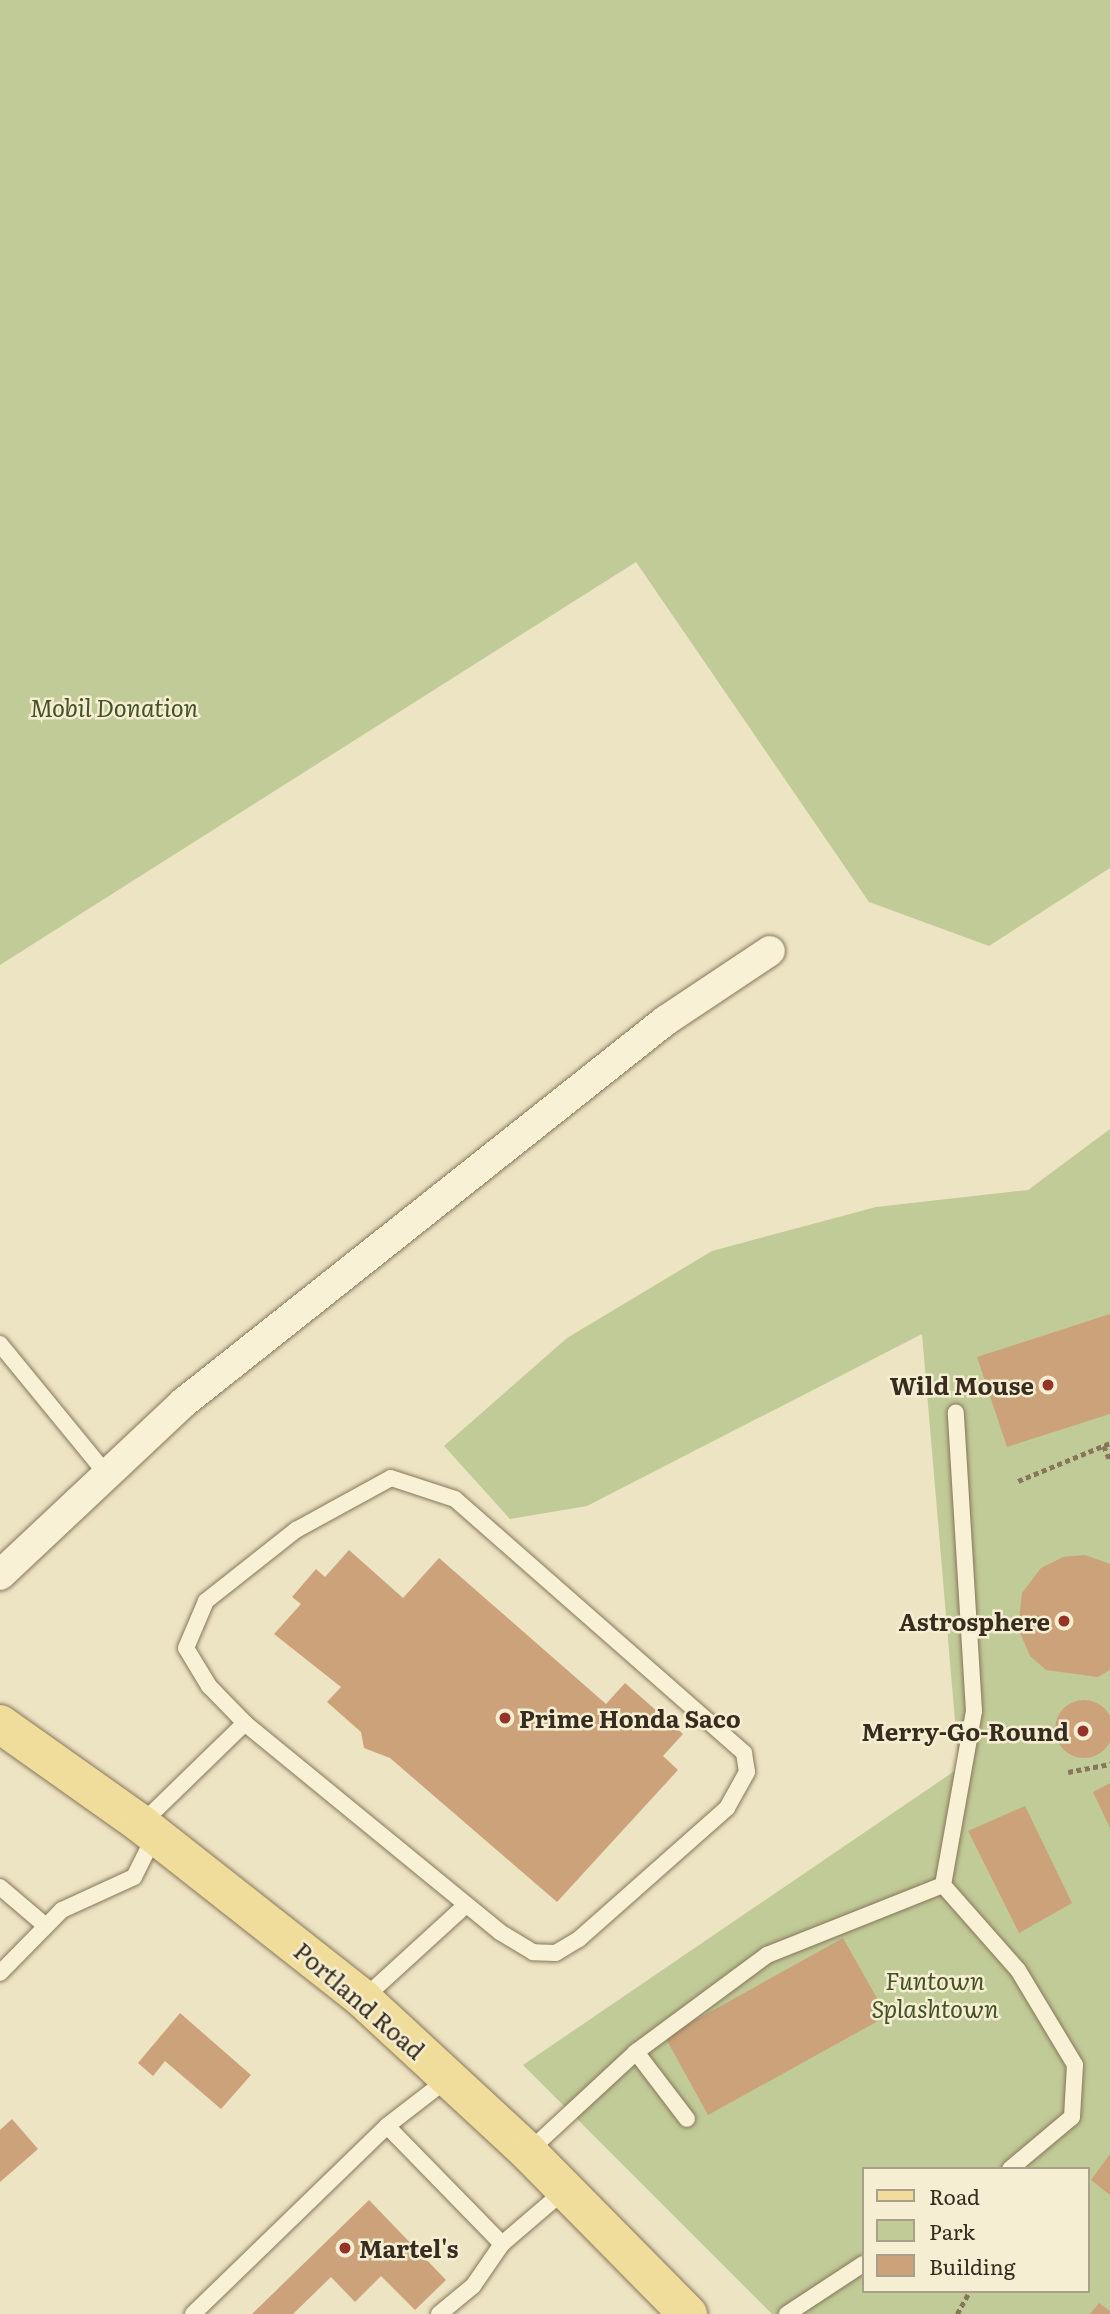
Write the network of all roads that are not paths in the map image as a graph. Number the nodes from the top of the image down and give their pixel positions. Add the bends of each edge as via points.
1 (770, 951) dead end
2 (0, 1344) edge
3 (956, 1413) dead end
4 (108, 1476) junction
5 (0, 1575) edge
6 (245, 1723) junction
7 (0, 1724) edge
8 (148, 1831) junction
9 (943, 1885) junction
10 (0, 1887) edge
11 (466, 1905) junction
12 (46, 1926) junction
13 (0, 1973) edge
14 (363, 1999) junction
15 (636, 2052) junction
16 (449, 2078) junction
17 (687, 2119) dead end
18 (387, 2126) junction
19 (528, 2152) junction
20 (1013, 2167) edge
21 (565, 2190) junction
22 (502, 2244) junction
23 (862, 2265) edge
24 (192, 2314) edge
25 (439, 2314) edge
26 (688, 2314) edge
27 (787, 2314) edge

1 - 4 street via 665,1021 505,1147 443,1203 183,1403
2 - 4 lane
3 - 9 lane via 974,1710
4 - 5 street
6 - 8 lane
6 - 11 lane
6 - 11 lane via 209,1686 186,1648 206,1601 296,1530 391,1478 455,1499 744,1754 747,1772 727,1808 556,1954 533,1952
7 - 8 main road, Portland Road
8 - 12 lane via 134,1877 62,1910
8 - 14 main road, Portland Road
9 - 15 lane via 767,1955
9 - 20 lane via 1018,1970 1075,2065 1072,2117 1044,2147
10 - 12 lane
11 - 14 lane
12 - 13 lane
14 - 16 main road, Portland Road
15 - 17 lane
15 - 19 lane
16 - 18 lane
16 - 19 main road, Portland Road
18 - 22 lane
18 - 24 lane
19 - 21 main road, Portland Road
21 - 22 lane
21 - 26 main road, Portland Road
22 - 25 lane via 473,2286
23 - 27 lane

